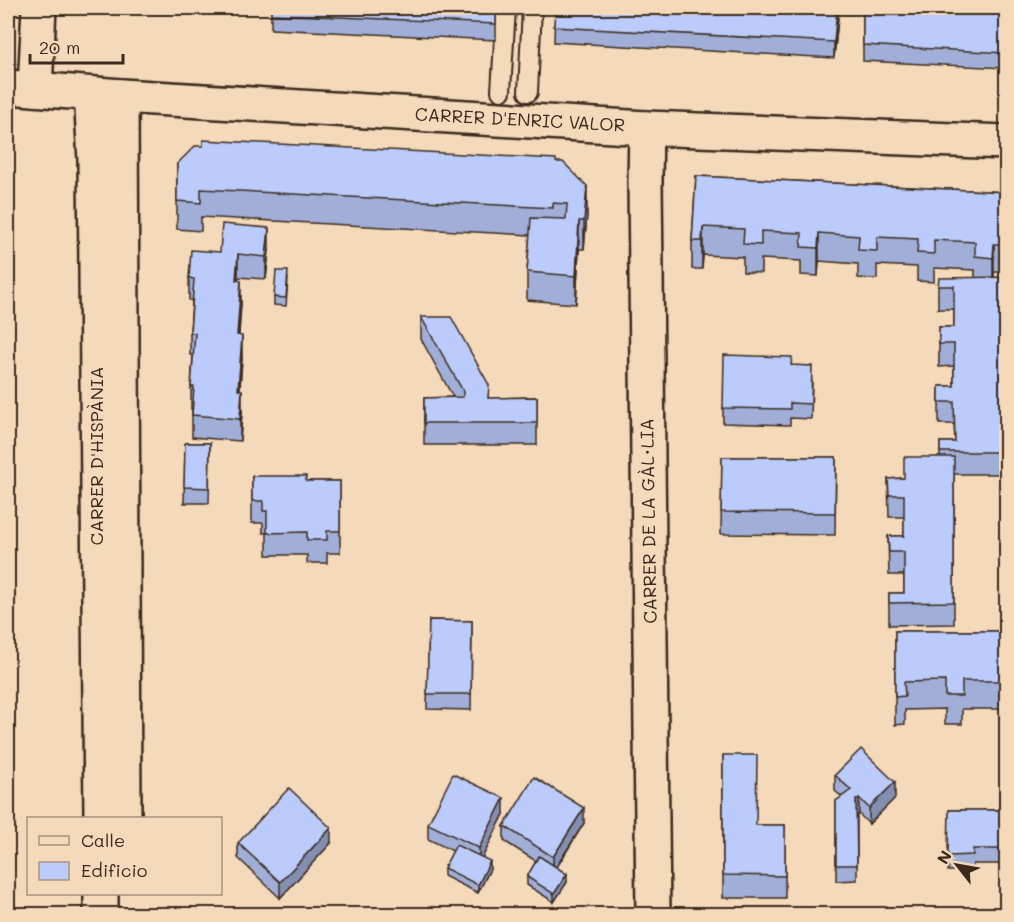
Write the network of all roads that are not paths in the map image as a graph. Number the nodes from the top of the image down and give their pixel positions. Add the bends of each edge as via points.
1 (39, 8) edge
2 (506, 8) edge
3 (532, 8) edge
4 (21, 88) edge
5 (501, 91) dead end
6 (528, 92) dead end
7 (106, 95) junction
8 (646, 128) junction
9 (1006, 142) edge
10 (100, 817) edge
11 (124, 817) edge
12 (101, 895) edge
13 (124, 895) edge
14 (101, 915) edge
15 (124, 915) edge
16 (653, 915) edge

1 - 4 street, CARRER D'ENRIC VALOR
2 - 5 lane
3 - 6 lane
4 - 7 street, CARRER D'ENRIC VALOR
7 - 8 street, CARRER D'ENRIC VALOR
7 - 10 street, CARRER D'HISPÀNIA via 95,160
7 - 11 street, CARRER D'HISPÀNIA
8 - 9 street, CARRER D'ENRIC VALOR
8 - 16 street, CARRER DE LA GÀL·LIA
12 - 14 street
13 - 15 street

